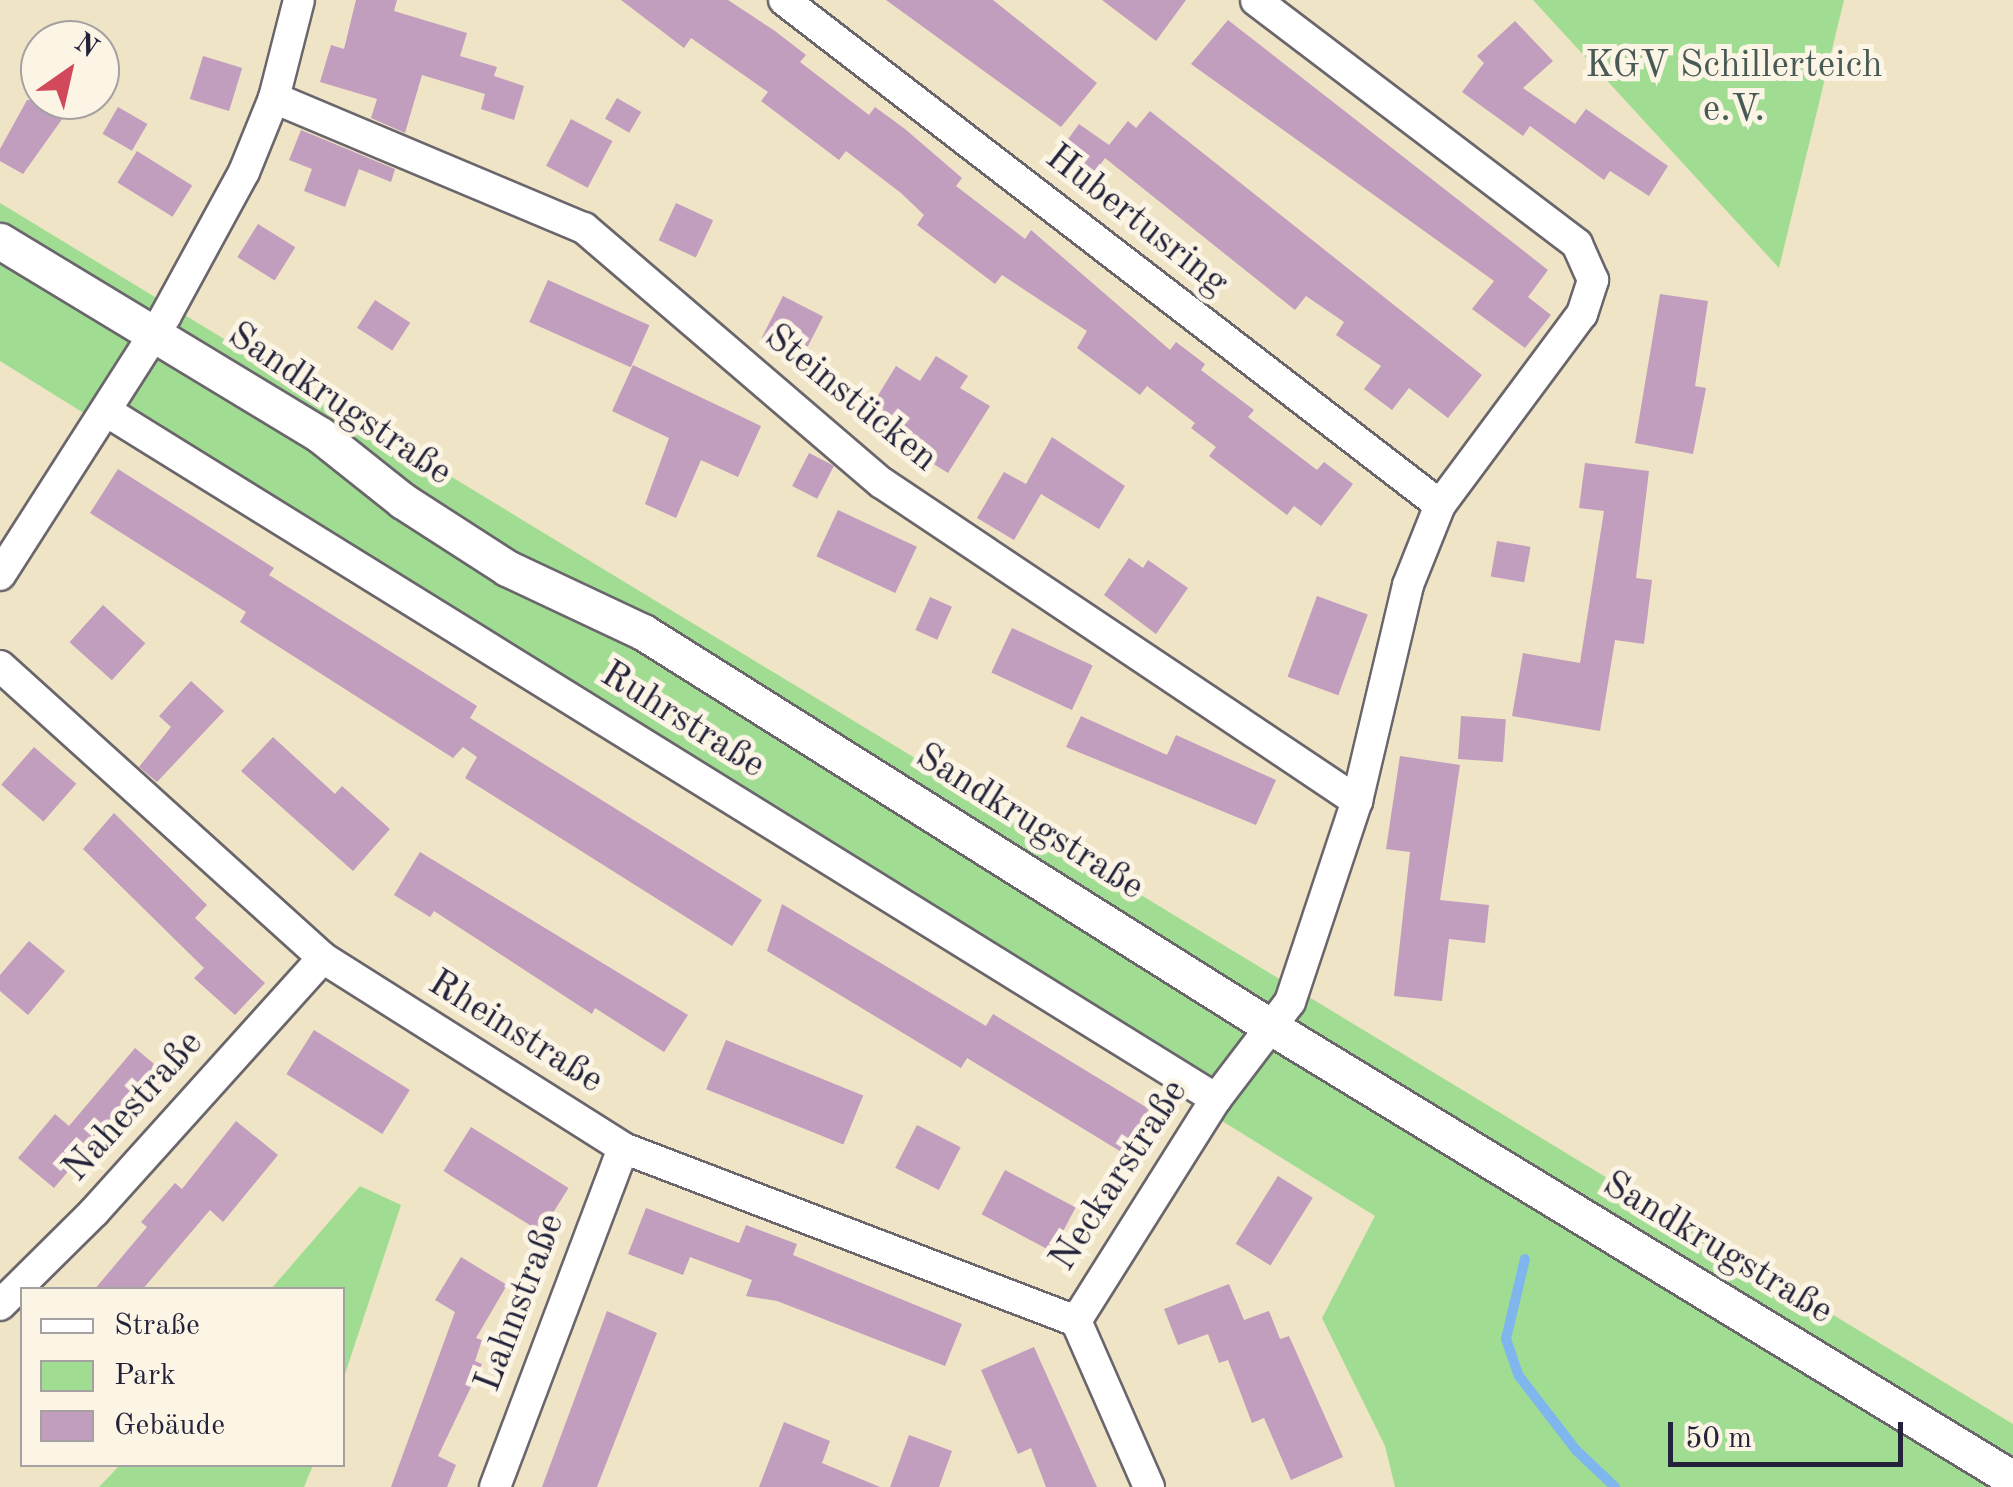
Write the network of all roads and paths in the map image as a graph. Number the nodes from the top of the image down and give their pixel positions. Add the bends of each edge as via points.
1 (299, 0) edge
2 (784, 0) edge
3 (1256, 0) edge
4 (274, 98) junction
5 (0, 241) edge
6 (155, 334) junction
7 (106, 412) junction
8 (1440, 505) junction
9 (0, 575) edge
10 (0, 666) edge
11 (1357, 801) junction
12 (323, 958) junction
13 (1271, 1027) junction
14 (1216, 1099) junction
15 (623, 1148) junction
16 (0, 1305) edge
17 (1076, 1321) junction
18 (2013, 1480) edge
19 (495, 1487) edge
20 (1148, 1487) edge

1 - 4 street
2 - 8 street, Hubertusring
3 - 8 street via 1577,244 1589,261 1593,280 1582,314
4 - 6 street via 244,172
4 - 11 street, Steinstücken via 584,228 882,483
5 - 6 street, Sandkrugstraße
6 - 7 street
6 - 13 street, Sandkrugstraße via 320,435 403,501 507,568 643,632
7 - 9 street
7 - 14 street, Ruhrstraße
8 - 11 street via 1408,585
10 - 12 street, Rheinstraße
11 - 13 street via 1290,1002
12 - 15 street, Rheinstraße
12 - 16 street, Nahestraße via 94,1212
13 - 14 street, Neckarstraße
13 - 18 street, Sandkrugstraße
14 - 17 street, Neckarstraße
15 - 17 street, Rheinstraße
15 - 19 street, Lahnstraße
17 - 20 street, Neckarstraße

